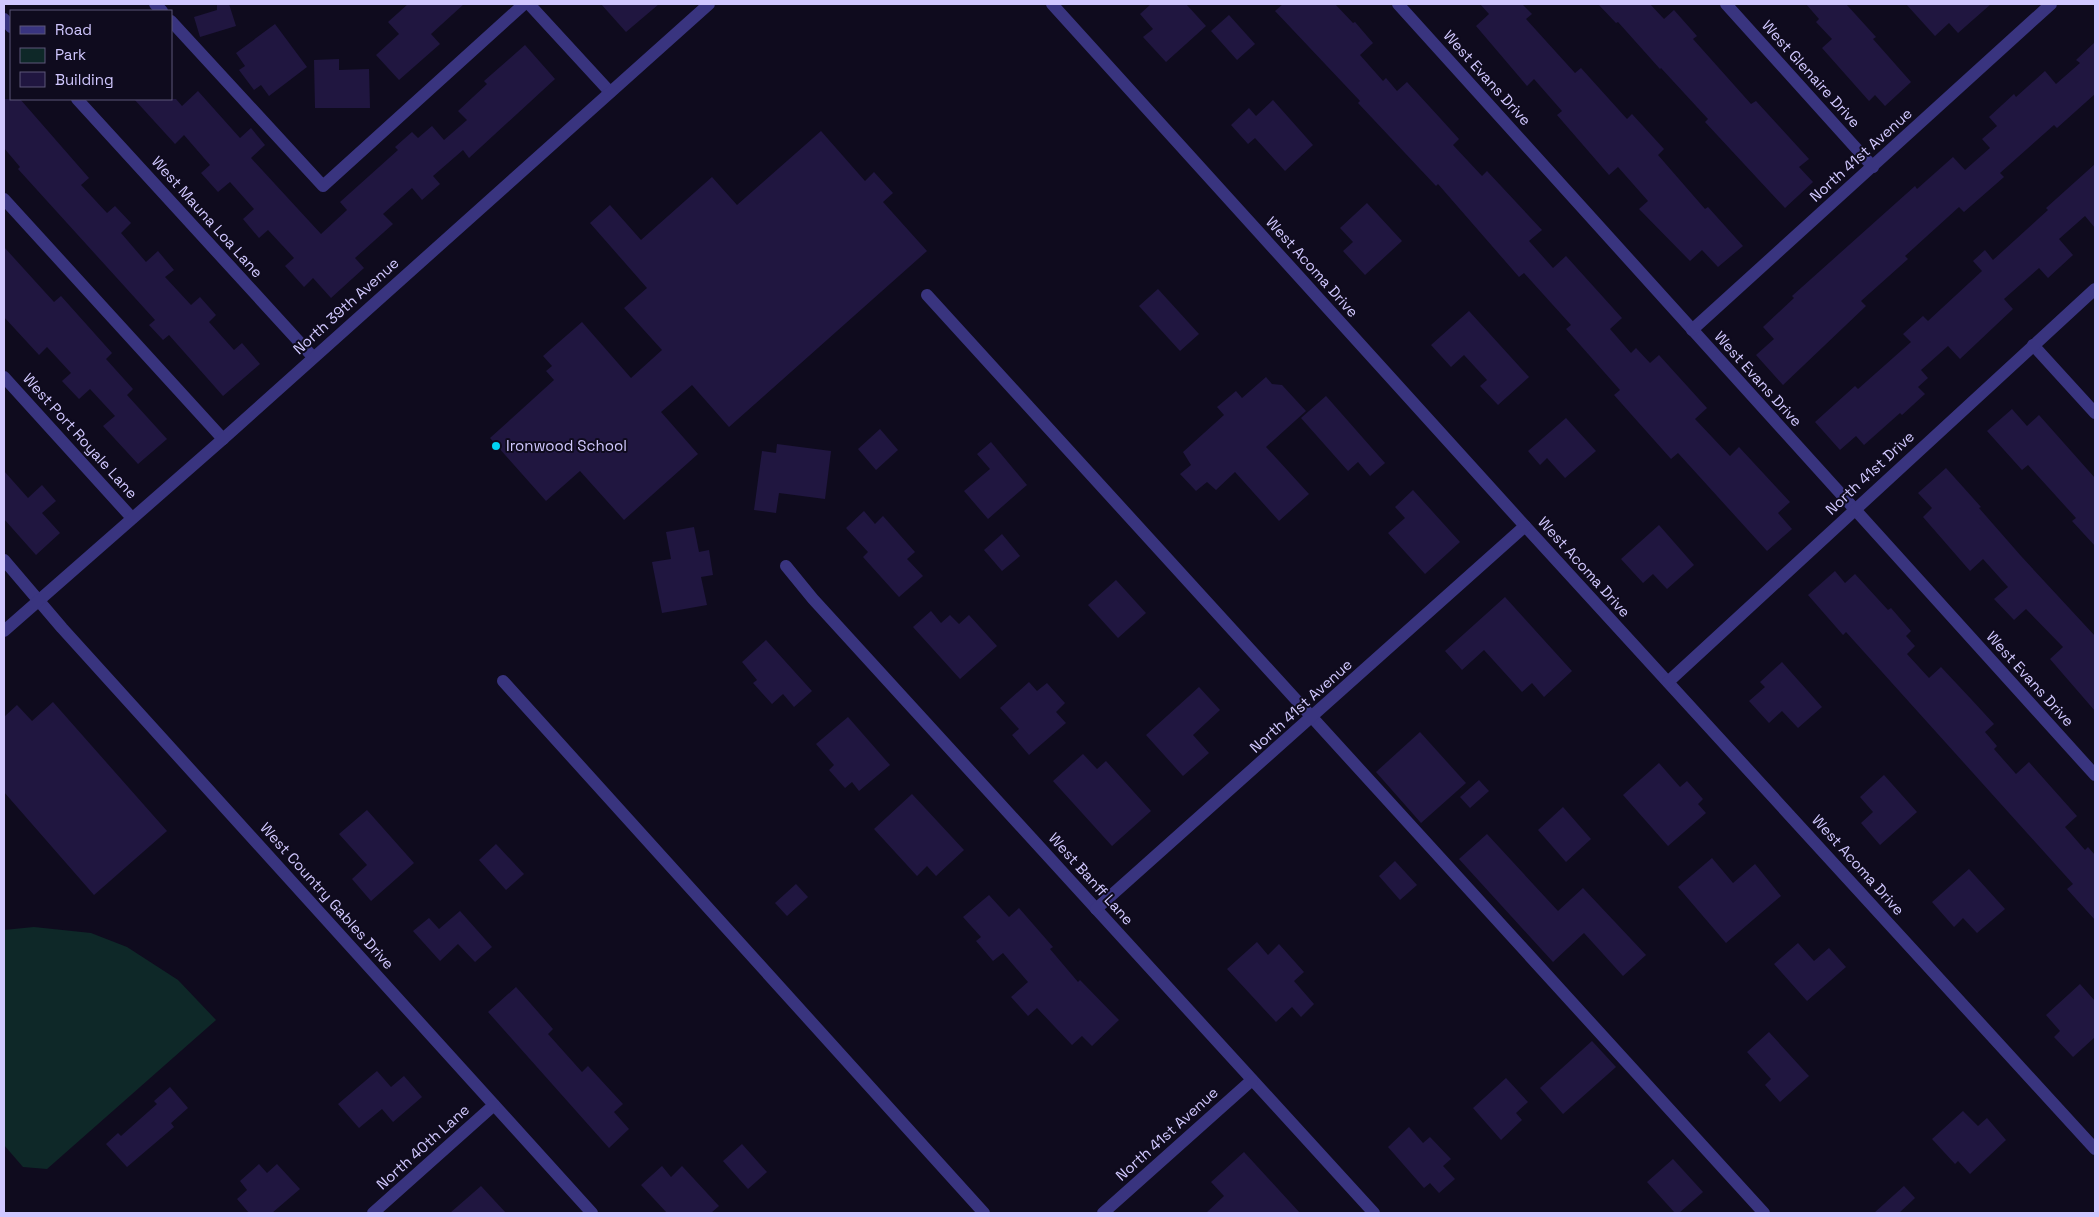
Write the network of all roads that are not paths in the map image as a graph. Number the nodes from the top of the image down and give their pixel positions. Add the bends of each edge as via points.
1 (524, 4) edge
2 (529, 4) edge
3 (709, 4) edge
4 (1052, 4) edge
5 (1398, 4) edge
6 (1726, 4) edge
7 (2052, 4) edge
8 (695, 8) edge
9 (172, 23) edge
10 (610, 92) junction
11 (78, 100) edge
12 (1873, 167) junction
13 (4, 199) edge
14 (2095, 289) edge
15 (927, 296) dead end
16 (1692, 330) junction
17 (2033, 345) junction
18 (313, 357) junction
19 (4, 377) edge
20 (2095, 413) edge
21 (223, 439) junction
22 (1854, 510) junction
23 (132, 518) junction
24 (1525, 526) junction
25 (4, 560) edge
26 (786, 566) dead end
27 (38, 600) junction
28 (4, 631) edge
29 (503, 681) dead end
30 (1668, 682) junction
31 (1312, 718) junction
32 (2095, 775) edge
33 (1096, 909) junction
34 (1252, 1080) junction
35 (494, 1105) junction
36 (2095, 1149) edge
37 (373, 1213) edge
38 (592, 1213) edge
39 (984, 1213) edge
40 (1103, 1213) edge
41 (1374, 1213) edge
42 (1764, 1213) edge

1 - 9 street via 323,186
2 - 10 street
3 - 8 street, North 39th Avenue
4 - 24 street, West Acoma Drive
5 - 16 street, West Evans Drive
6 - 12 street, West Glenaire Drive
7 - 12 street, North 41st Avenue
8 - 10 street, North 39th Avenue
10 - 18 street, North 39th Avenue
11 - 18 street, West Mauna Loa Lane
12 - 16 street, North 41st Avenue
13 - 21 street
14 - 17 street, North 41st Drive
15 - 31 street
16 - 22 street, West Evans Drive
17 - 20 street
17 - 22 street, North 41st Drive
18 - 21 street, North 39th Avenue
19 - 23 street, West Port Royale Lane
21 - 23 street, North 39th Avenue
22 - 30 street, North 41st Drive
22 - 32 street, West Evans Drive
23 - 27 street, North 39th Avenue
24 - 30 street, West Acoma Drive
24 - 31 street, North 41st Avenue
25 - 27 street, West Country Gables Drive
26 - 33 street, West Banff Lane
27 - 28 street, North 39th Avenue
27 - 35 street, West Country Gables Drive
29 - 39 street
30 - 36 street, West Acoma Drive
31 - 33 street, North 41st Avenue
31 - 42 street
33 - 34 street, West Banff Lane
34 - 40 street, North 41st Avenue
34 - 41 street, West Banff Lane
35 - 37 street, North 40th Lane
35 - 38 street, West Country Gables Drive

